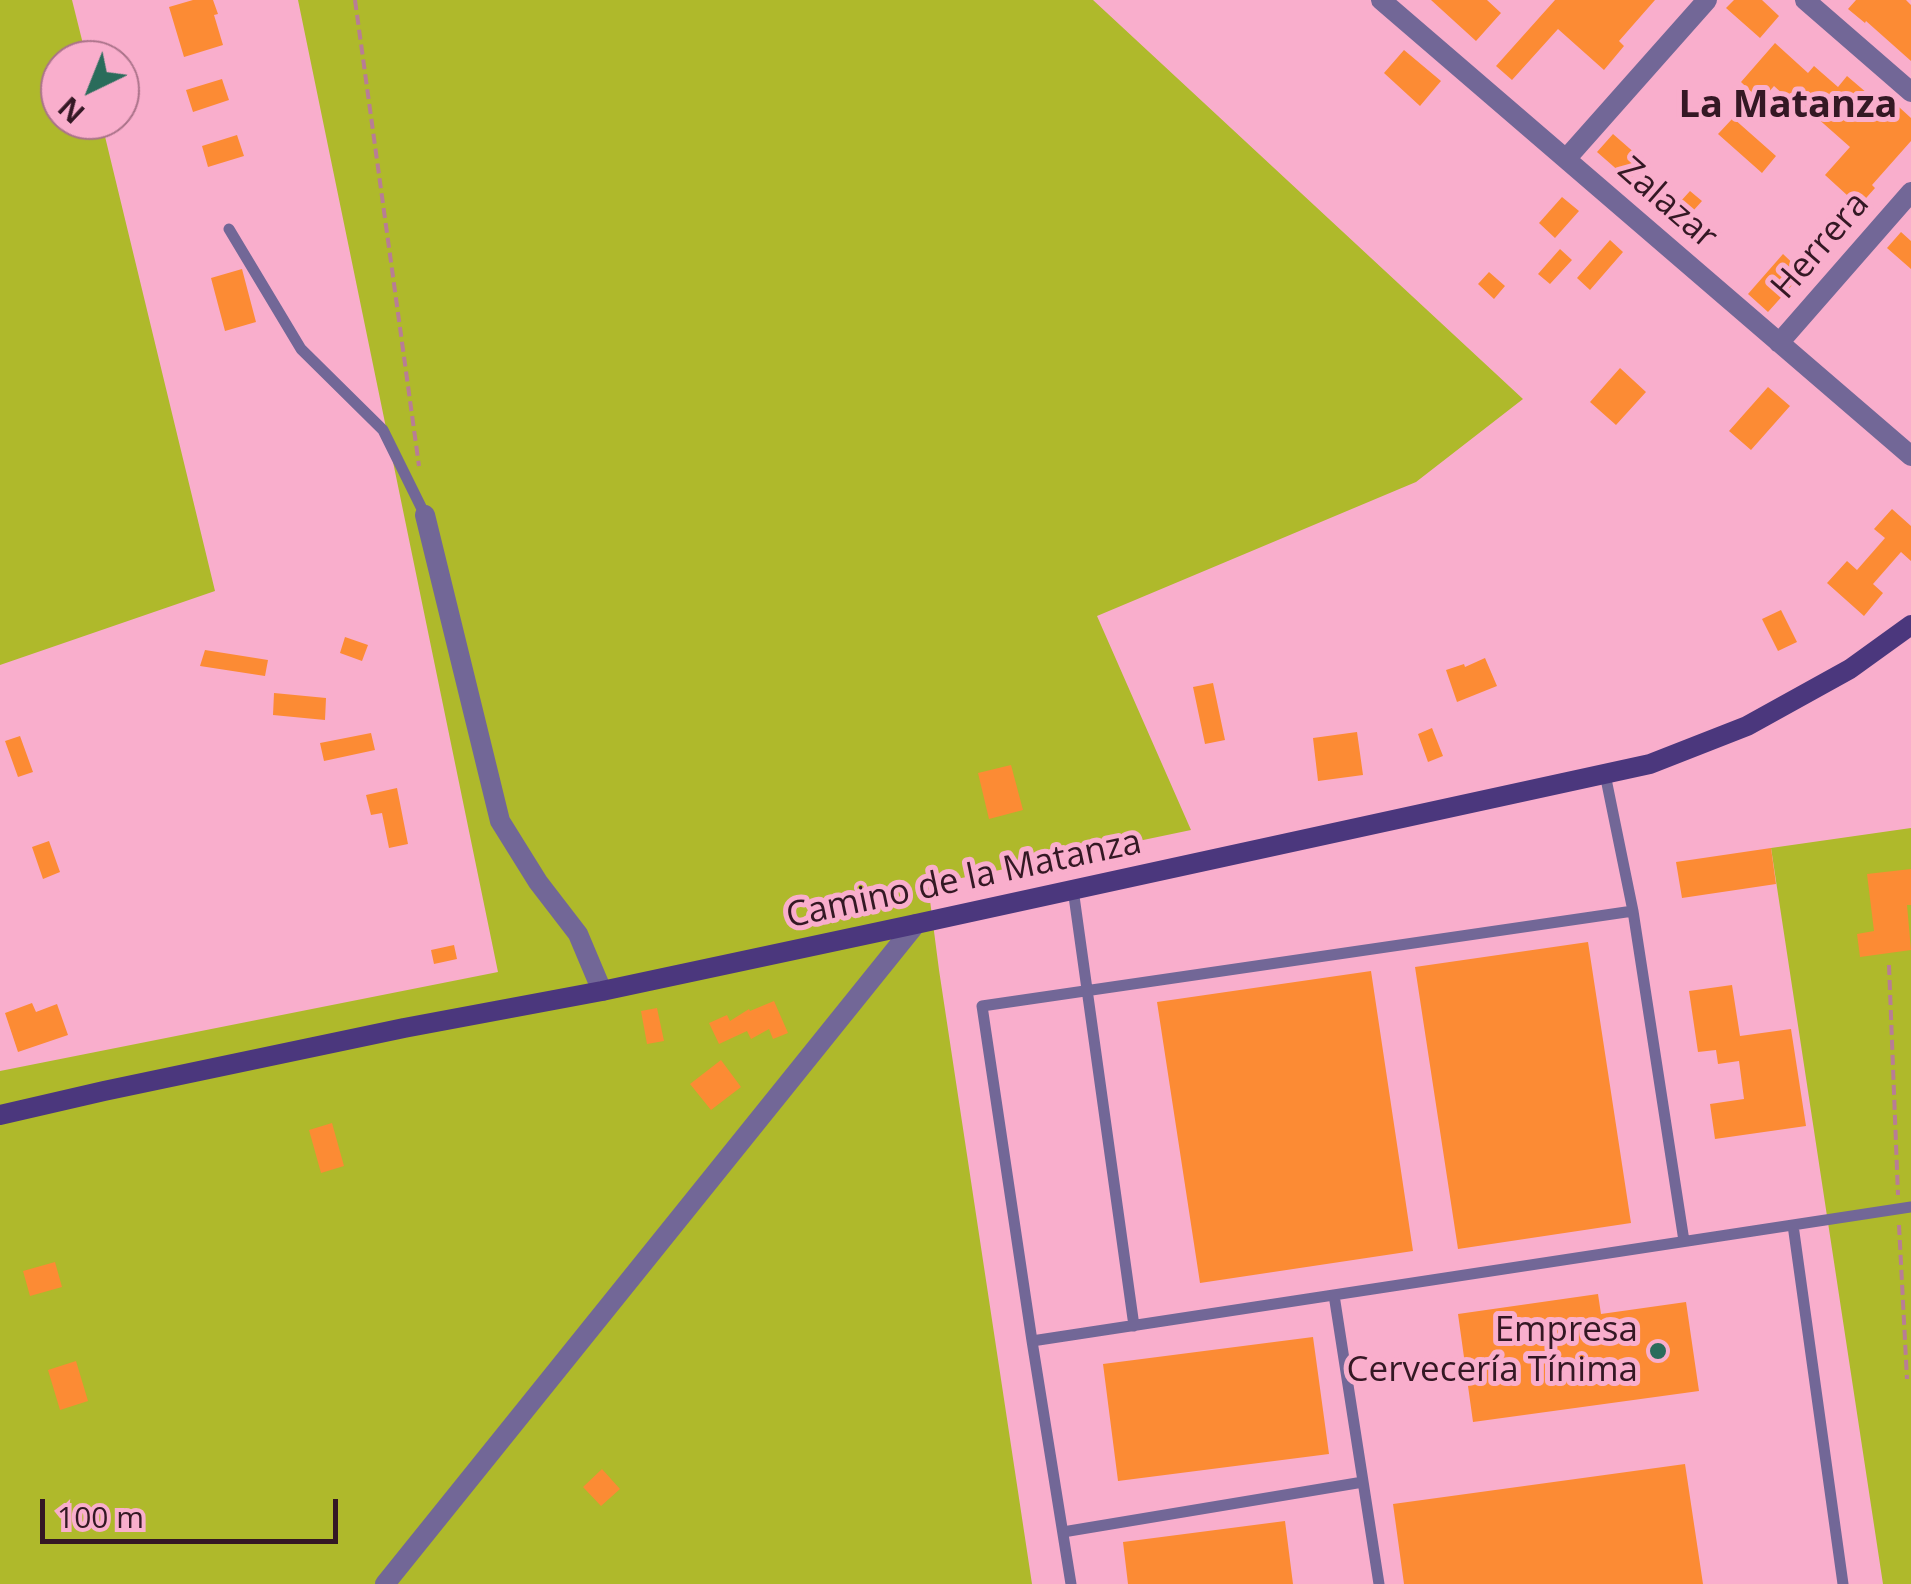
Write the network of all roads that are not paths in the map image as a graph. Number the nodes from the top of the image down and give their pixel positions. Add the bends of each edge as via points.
1 (1381, 0) edge
2 (1707, 0) edge
3 (1804, 0) edge
4 (1911, 92) edge
5 (1566, 159) junction
6 (1911, 192) edge
7 (229, 228) dead end
8 (1779, 343) junction
9 (1911, 456) edge
10 (425, 515) joint
11 (1911, 625) edge
12 (1605, 774) junction
13 (1074, 889) junction
14 (1633, 911) junction
15 (916, 924) junction
16 (1089, 990) junction
17 (602, 991) junction
18 (0, 1115) edge
19 (1905, 1208) edge
20 (1793, 1225) junction
21 (1684, 1242) junction
22 (1334, 1295) junction
23 (1134, 1326) junction
24 (1032, 1341) junction
25 (1363, 1482) junction
26 (1062, 1532) junction
27 (384, 1584) edge
28 (1071, 1584) edge
29 (1379, 1584) edge
30 (1843, 1584) edge

1 - 5 street, Zalazar
2 - 5 street
3 - 4 street
5 - 8 street, Zalazar
6 - 8 street, Herrera
7 - 10 lane via 301,350 383,430
8 - 9 street, Zalazar
10 - 17 street via 500,821 578,934
11 - 12 street, Camino de la Matanza via 1850,669 1747,726
12 - 13 street, Camino de la Matanza
12 - 14 lane
13 - 15 street, Camino de la Matanza
13 - 16 lane
14 - 16 lane
14 - 21 lane
15 - 17 street, Camino de la Matanza
15 - 27 street
16 - 23 lane
16 - 24 lane via 982,1006
17 - 18 street, Camino de la Matanza
19 - 20 lane
20 - 21 lane
20 - 30 lane
21 - 22 lane
22 - 23 lane
22 - 25 lane
23 - 24 lane
24 - 26 lane
25 - 26 lane
25 - 29 lane
26 - 28 lane

